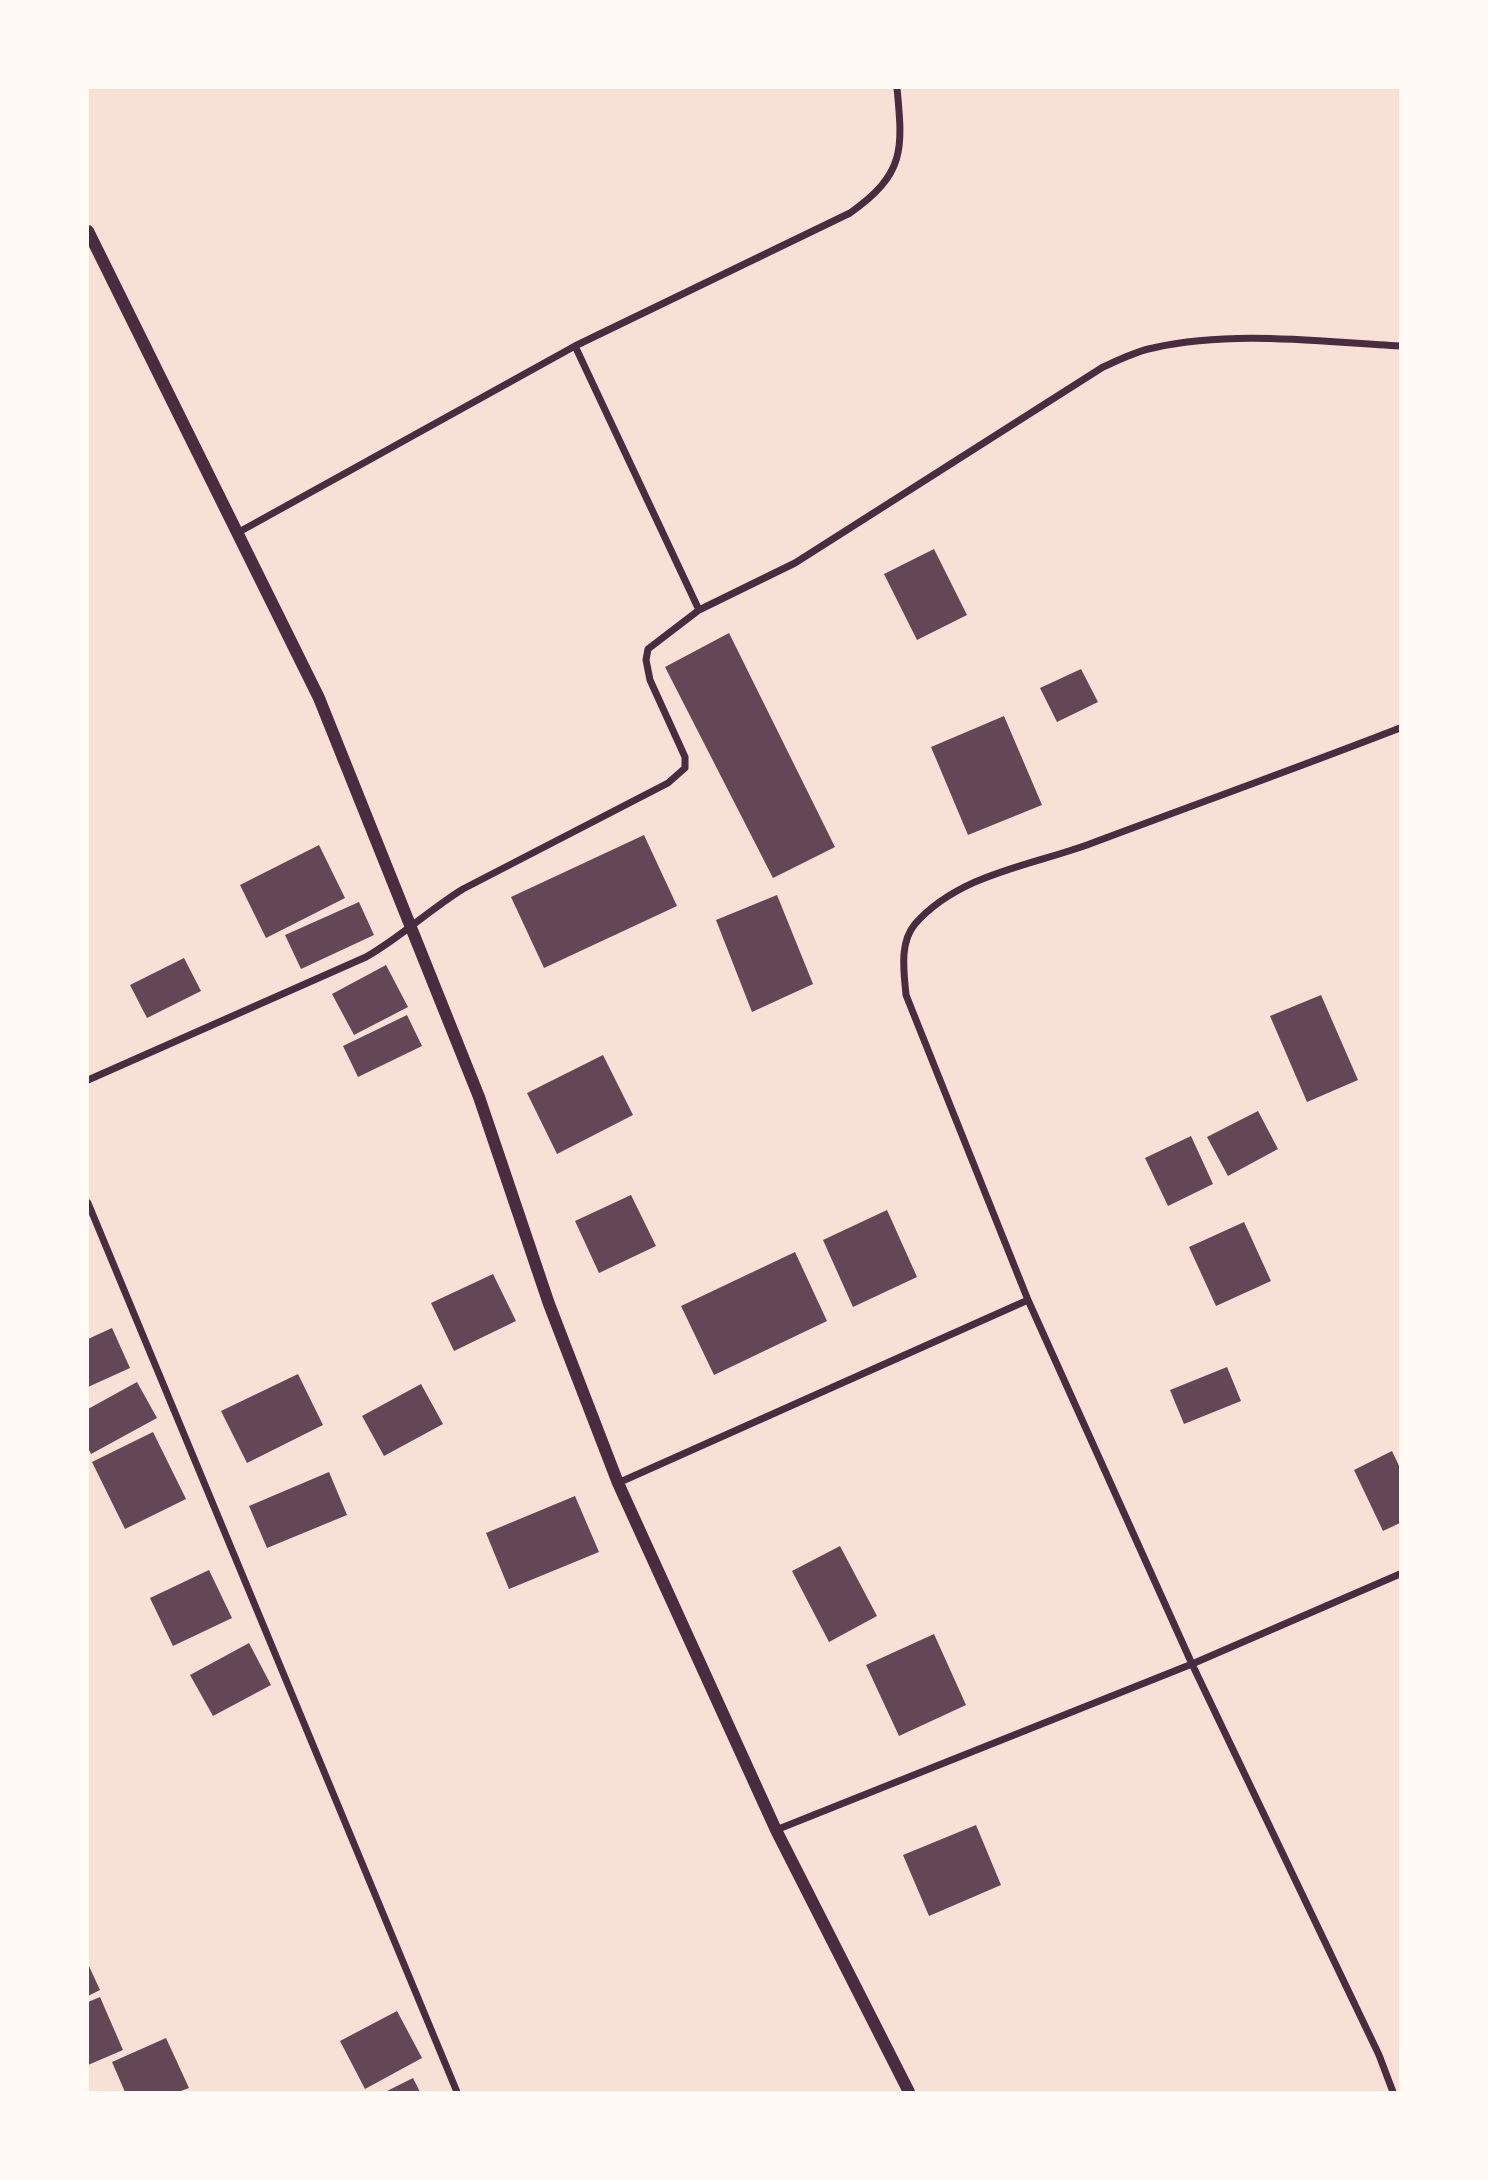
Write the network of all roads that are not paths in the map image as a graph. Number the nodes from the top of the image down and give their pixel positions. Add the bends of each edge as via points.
1 (897, 88) edge
2 (88, 231) edge
3 (575, 346) junction
4 (1401, 346) edge
5 (239, 532) junction
6 (699, 610) junction
7 (1401, 728) edge
8 (413, 926) junction
9 (88, 1080) edge
10 (88, 1203) edge
11 (1028, 1300) junction
12 (618, 1483) junction
13 (1401, 1574) edge
14 (1192, 1664) junction
15 (776, 1830) junction
16 (457, 2092) edge
17 (909, 2092) edge
18 (1393, 2092) edge

1 - 3 street via 902,142 890,176 876,195 800,239
2 - 5 street
3 - 5 street
3 - 6 street
4 - 6 street via 1255,338 1150,348 1103,366 795,563
5 - 8 street via 319,698
6 - 8 street via 648,649 646,660 650,680 679,738 684,768 668,783 463,889
7 - 11 street via 991,876 946,895 913,926 902,957 906,995
8 - 9 street via 366,957
8 - 12 street
10 - 16 street
11 - 12 street
11 - 14 street
12 - 15 street
13 - 14 street
14 - 15 street
14 - 18 street
15 - 17 street

